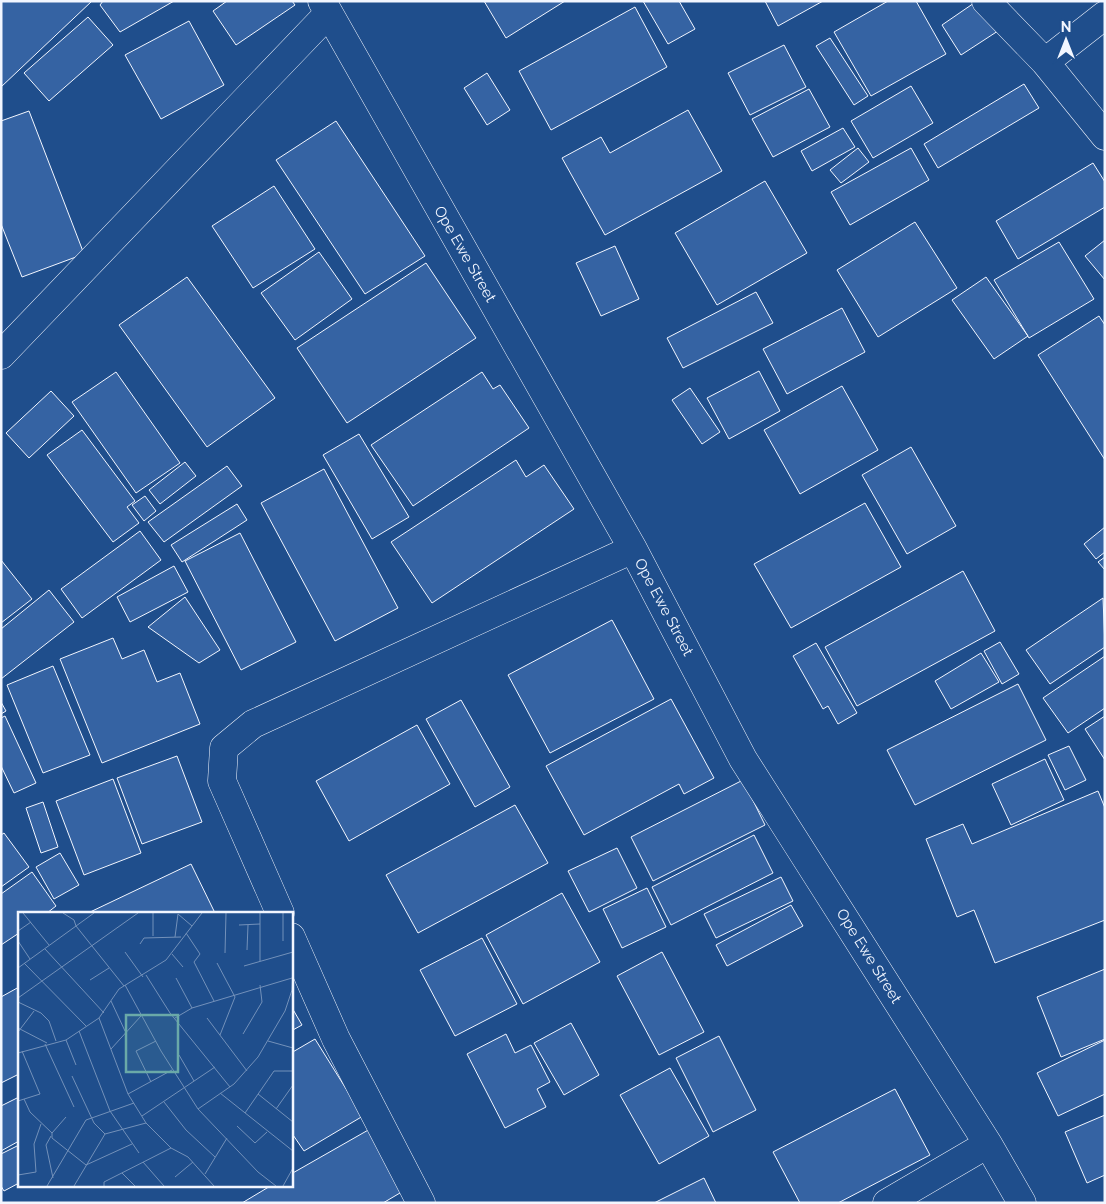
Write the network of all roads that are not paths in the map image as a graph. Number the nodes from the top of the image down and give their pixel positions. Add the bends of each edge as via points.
1 (986, 1) edge
2 (325, 8) edge
3 (1105, 15) edge
4 (1045, 62) junction
5 (1105, 136) edge
6 (2, 351) edge
7 (633, 549) junction
8 (280, 912) edge
9 (292, 939) edge
10 (988, 1144) junction
11 (421, 1203) edge
12 (887, 1203) edge
13 (1022, 1203) edge

1 - 4 street
2 - 6 street
2 - 7 street, Ope Ewe Street
3 - 4 street
4 - 5 street
7 - 8 street via 253,724 224,748 222,781
7 - 10 street, Ope Ewe Street via 743,759
9 - 11 street via 336,1039
10 - 12 street
10 - 13 street, Ope Ewe Street

